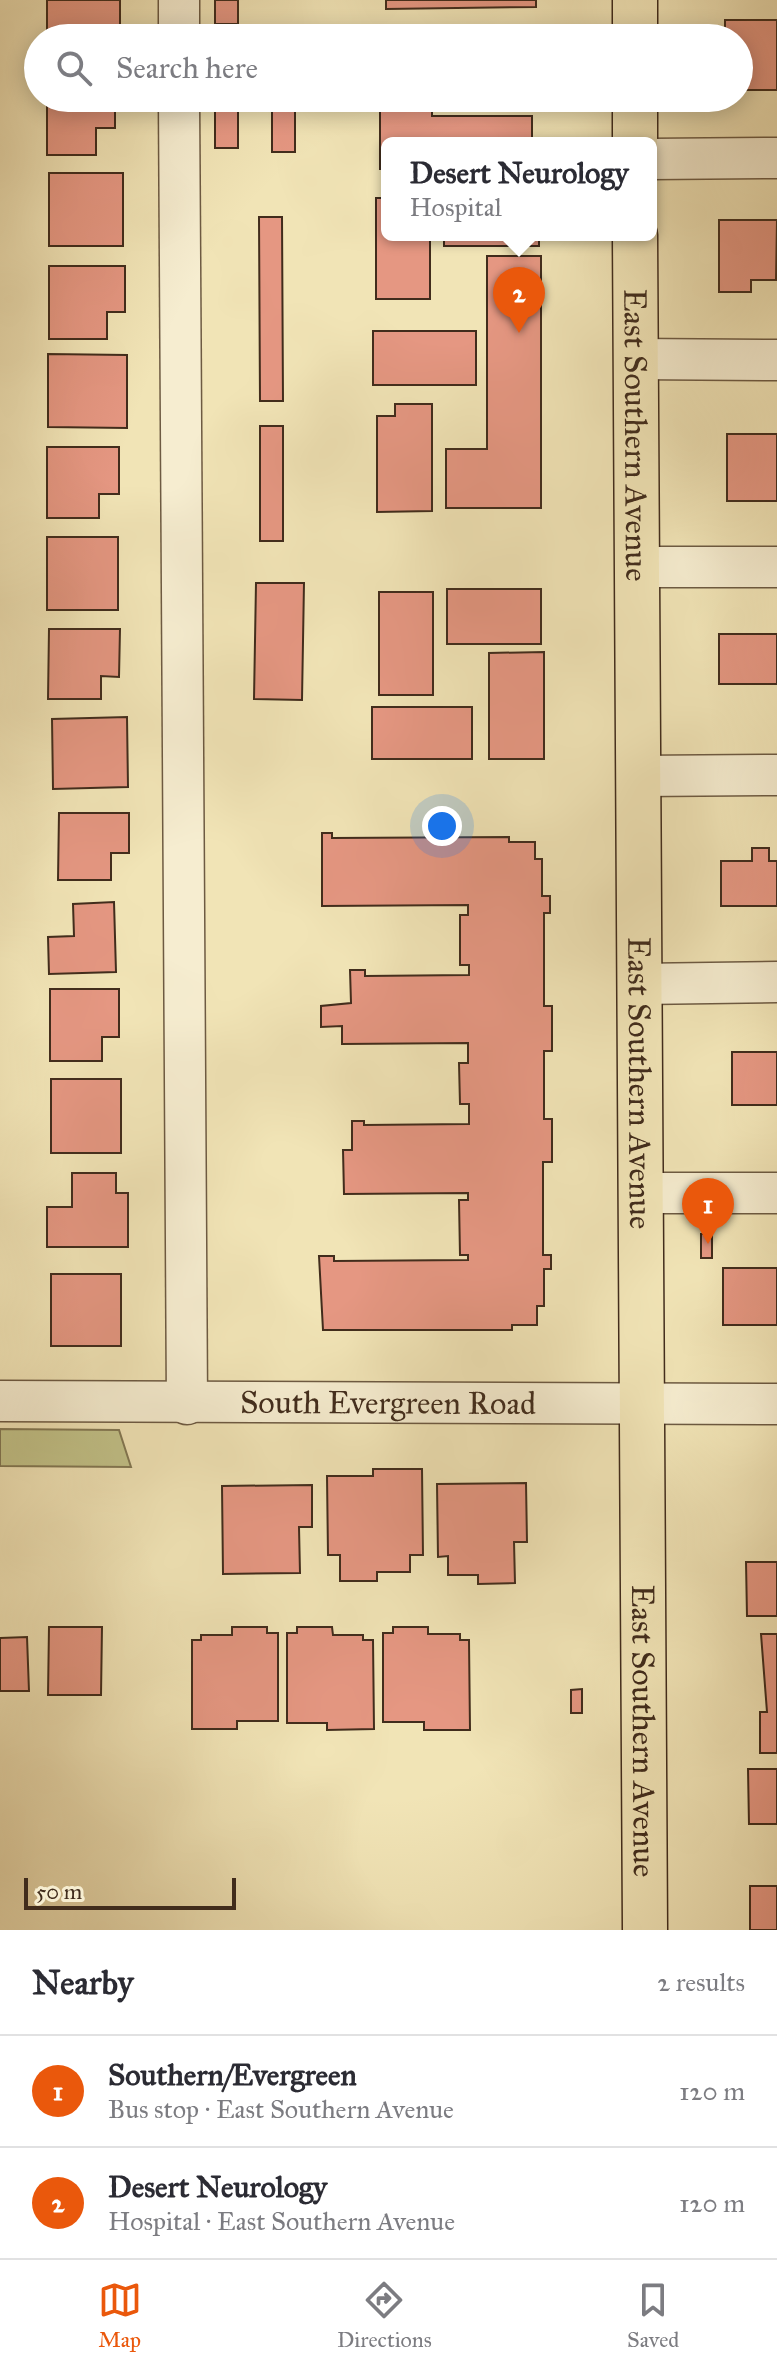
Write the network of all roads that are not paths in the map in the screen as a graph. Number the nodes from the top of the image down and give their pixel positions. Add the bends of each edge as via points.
1 (179, 0) edge
2 (635, 0) edge
3 (179, 24) edge
4 (635, 24) edge
5 (179, 112) edge
6 (635, 112) edge
7 (635, 137) edge
8 (777, 158) edge
9 (657, 159) edge
10 (635, 241) edge
11 (636, 359) junction
12 (777, 360) edge
13 (638, 567) junction
14 (777, 567) edge
15 (777, 775) edge
16 (639, 776) junction
17 (777, 982) edge
18 (639, 984) junction
19 (640, 1193) junction
20 (777, 1193) edge
21 (0, 1401) edge
22 (640, 1403) junction
23 (187, 1404) junction
24 (777, 1404) edge
25 (645, 1930) edge

1 - 3 street
2 - 4 main road
5 - 23 street
6 - 7 main road
8 - 9 street
10 - 11 main road, East Southern Avenue
11 - 12 street
11 - 13 main road, East Southern Avenue
13 - 14 street
13 - 16 main road, East Southern Avenue
15 - 16 street
16 - 18 main road, East Southern Avenue
17 - 18 street
18 - 19 main road, East Southern Avenue
19 - 20 street
19 - 22 main road, East Southern Avenue
21 - 23 street, South Evergreen Road
22 - 23 street, South Evergreen Road
22 - 24 street, South Evergreen Road
22 - 25 main road, East Southern Avenue

